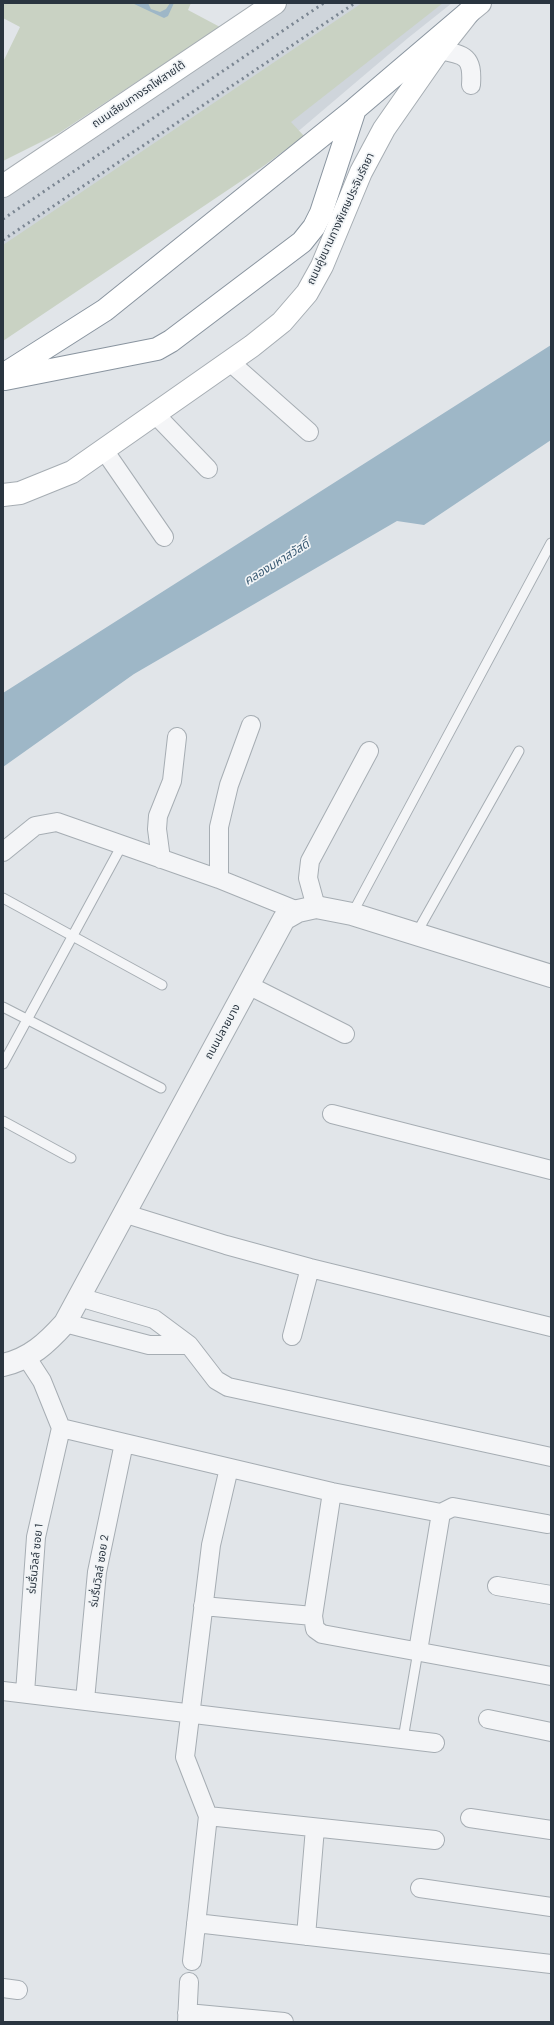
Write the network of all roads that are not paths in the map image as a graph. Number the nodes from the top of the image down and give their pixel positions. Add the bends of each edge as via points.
1 (275, 3) edge
2 (474, 8) edge
3 (439, 50) junction
4 (471, 85) dead end
5 (355, 109) junction
6 (3, 186) edge
7 (230, 362) junction
8 (3, 375) edge
9 (3, 379) edge
10 (155, 414) junction
11 (309, 432) dead end
12 (104, 450) junction
13 (208, 469) dead end
14 (3, 495) edge
15 (164, 537) dead end
16 (551, 543) edge
17 (251, 725) dead end
18 (178, 737) dead end
19 (519, 750) dead end
20 (369, 751) dead end
21 (122, 845) junction
22 (3, 852) edge
23 (161, 859) junction
24 (219, 879) junction
25 (3, 898) edge
26 (307, 909) junction
27 (352, 914) junction
28 (416, 934) junction
29 (73, 935) junction
30 (551, 976) edge
31 (162, 985) dead end
32 (248, 985) junction
33 (3, 1007) edge
34 (27, 1020) junction
35 (345, 1034) dead end
36 (3, 1064) edge
37 (161, 1088) dead end
38 (332, 1114) dead end
39 (3, 1121) edge
40 (71, 1158) dead end
41 (551, 1170) edge
42 (123, 1213) junction
43 (310, 1268) junction
44 (78, 1297) junction
45 (65, 1322) junction
46 (551, 1327) edge
47 (292, 1336) dead end
48 (189, 1344) junction
49 (27, 1358) junction
50 (3, 1365) edge
51 (61, 1428) junction
52 (124, 1443) junction
53 (551, 1457) edge
54 (229, 1468) junction
55 (332, 1492) junction
56 (441, 1513) junction
57 (547, 1524) dead end
58 (497, 1586) dead end
59 (551, 1595) edge
60 (203, 1606) junction
61 (313, 1616) junction
62 (418, 1651) junction
63 (551, 1676) edge
64 (3, 1691) edge
65 (25, 1693) junction
66 (85, 1700) junction
67 (190, 1713) junction
68 (488, 1719) dead end
69 (551, 1732) edge
70 (403, 1739) junction
71 (435, 1743) dead end
72 (208, 1816) junction
73 (470, 1818) dead end
74 (315, 1828) junction
75 (551, 1830) edge
76 (435, 1840) dead end
77 (420, 1888) dead end
78 (551, 1907) edge
79 (196, 1923) junction
80 (306, 1936) junction
81 (192, 1961) dead end
82 (551, 1964) edge
83 (189, 1982) dead end
84 (187, 2018) edge
85 (284, 2022) edge

1 - 6 main road, ถนนเลียบทางรถไฟสายใต้
2 - 3 main road, ถนนคู่ขนานทางพิเศษประจิมรัถยา
2 - 5 main road
3 - 4 street via 459,54 468,60 472,70
3 - 7 main road, ถนนคู่ขนานทางพิเศษประจิมรัถยา via 384,129 361,172 322,266 307,293 282,322
5 - 8 main road via 105,310
5 - 9 main road via 321,214 302,242 157,349
7 - 10 main road, ถนนคู่ขนานทางพิเศษประจิมรัถยา
7 - 11 street
10 - 12 main road, ถนนคู่ขนานทางพิเศษประจิมรัถยา
10 - 13 street
12 - 14 main road, ถนนคู่ขนานทางพิเศษประจิมรัถยา via 72,472 20,493
12 - 15 street
16 - 27 lane
17 - 24 street via 229,785 219,827
18 - 23 street via 172,781 158,816
19 - 28 lane
20 - 26 street via 310,862
21 - 22 street via 58,822 35,826
21 - 23 street
21 - 29 lane
23 - 24 street
24 - 26 street
25 - 29 lane
26 - 27 street
26 - 32 street, ถนนปลายบาง via 284,919
27 - 28 street
28 - 30 street
29 - 31 lane
29 - 34 lane
32 - 35 street
32 - 42 street, ถนนปลายบาง
33 - 34 lane
34 - 36 lane
34 - 37 lane
38 - 41 street
39 - 40 lane
42 - 43 street
42 - 44 street, ถนนปลายบาง
43 - 46 street
43 - 47 street
44 - 45 street, ถนนปลายบาง
44 - 48 street via 154,1319
45 - 48 street via 149,1345
45 - 49 street, ถนนปลายบาง via 42,1348
48 - 53 street via 216,1380 228,1387
49 - 50 street, ถนนปลายบาง
49 - 51 street via 42,1381
51 - 52 street
51 - 65 street, ร่มรื่นวิลล์ ซอย 1 via 36,1538
52 - 54 street
52 - 66 street, ร่มรื่นวิลล์ ซอย 2 via 97,1572
54 - 55 street
54 - 60 street via 211,1545
55 - 56 street
55 - 61 street
56 - 57 street via 453,1507
56 - 62 street
58 - 59 street
60 - 61 street
60 - 67 street
61 - 62 street via 315,1629 322,1634
62 - 63 street
62 - 70 lane
64 - 65 street
65 - 66 street
66 - 67 street
67 - 70 street
67 - 72 street via 185,1757
68 - 69 street
70 - 71 street
72 - 74 street
72 - 79 street
73 - 75 street
74 - 76 street
74 - 80 street
77 - 78 street
79 - 80 street
79 - 81 street
80 - 82 street
83 - 84 street
84 - 85 street

